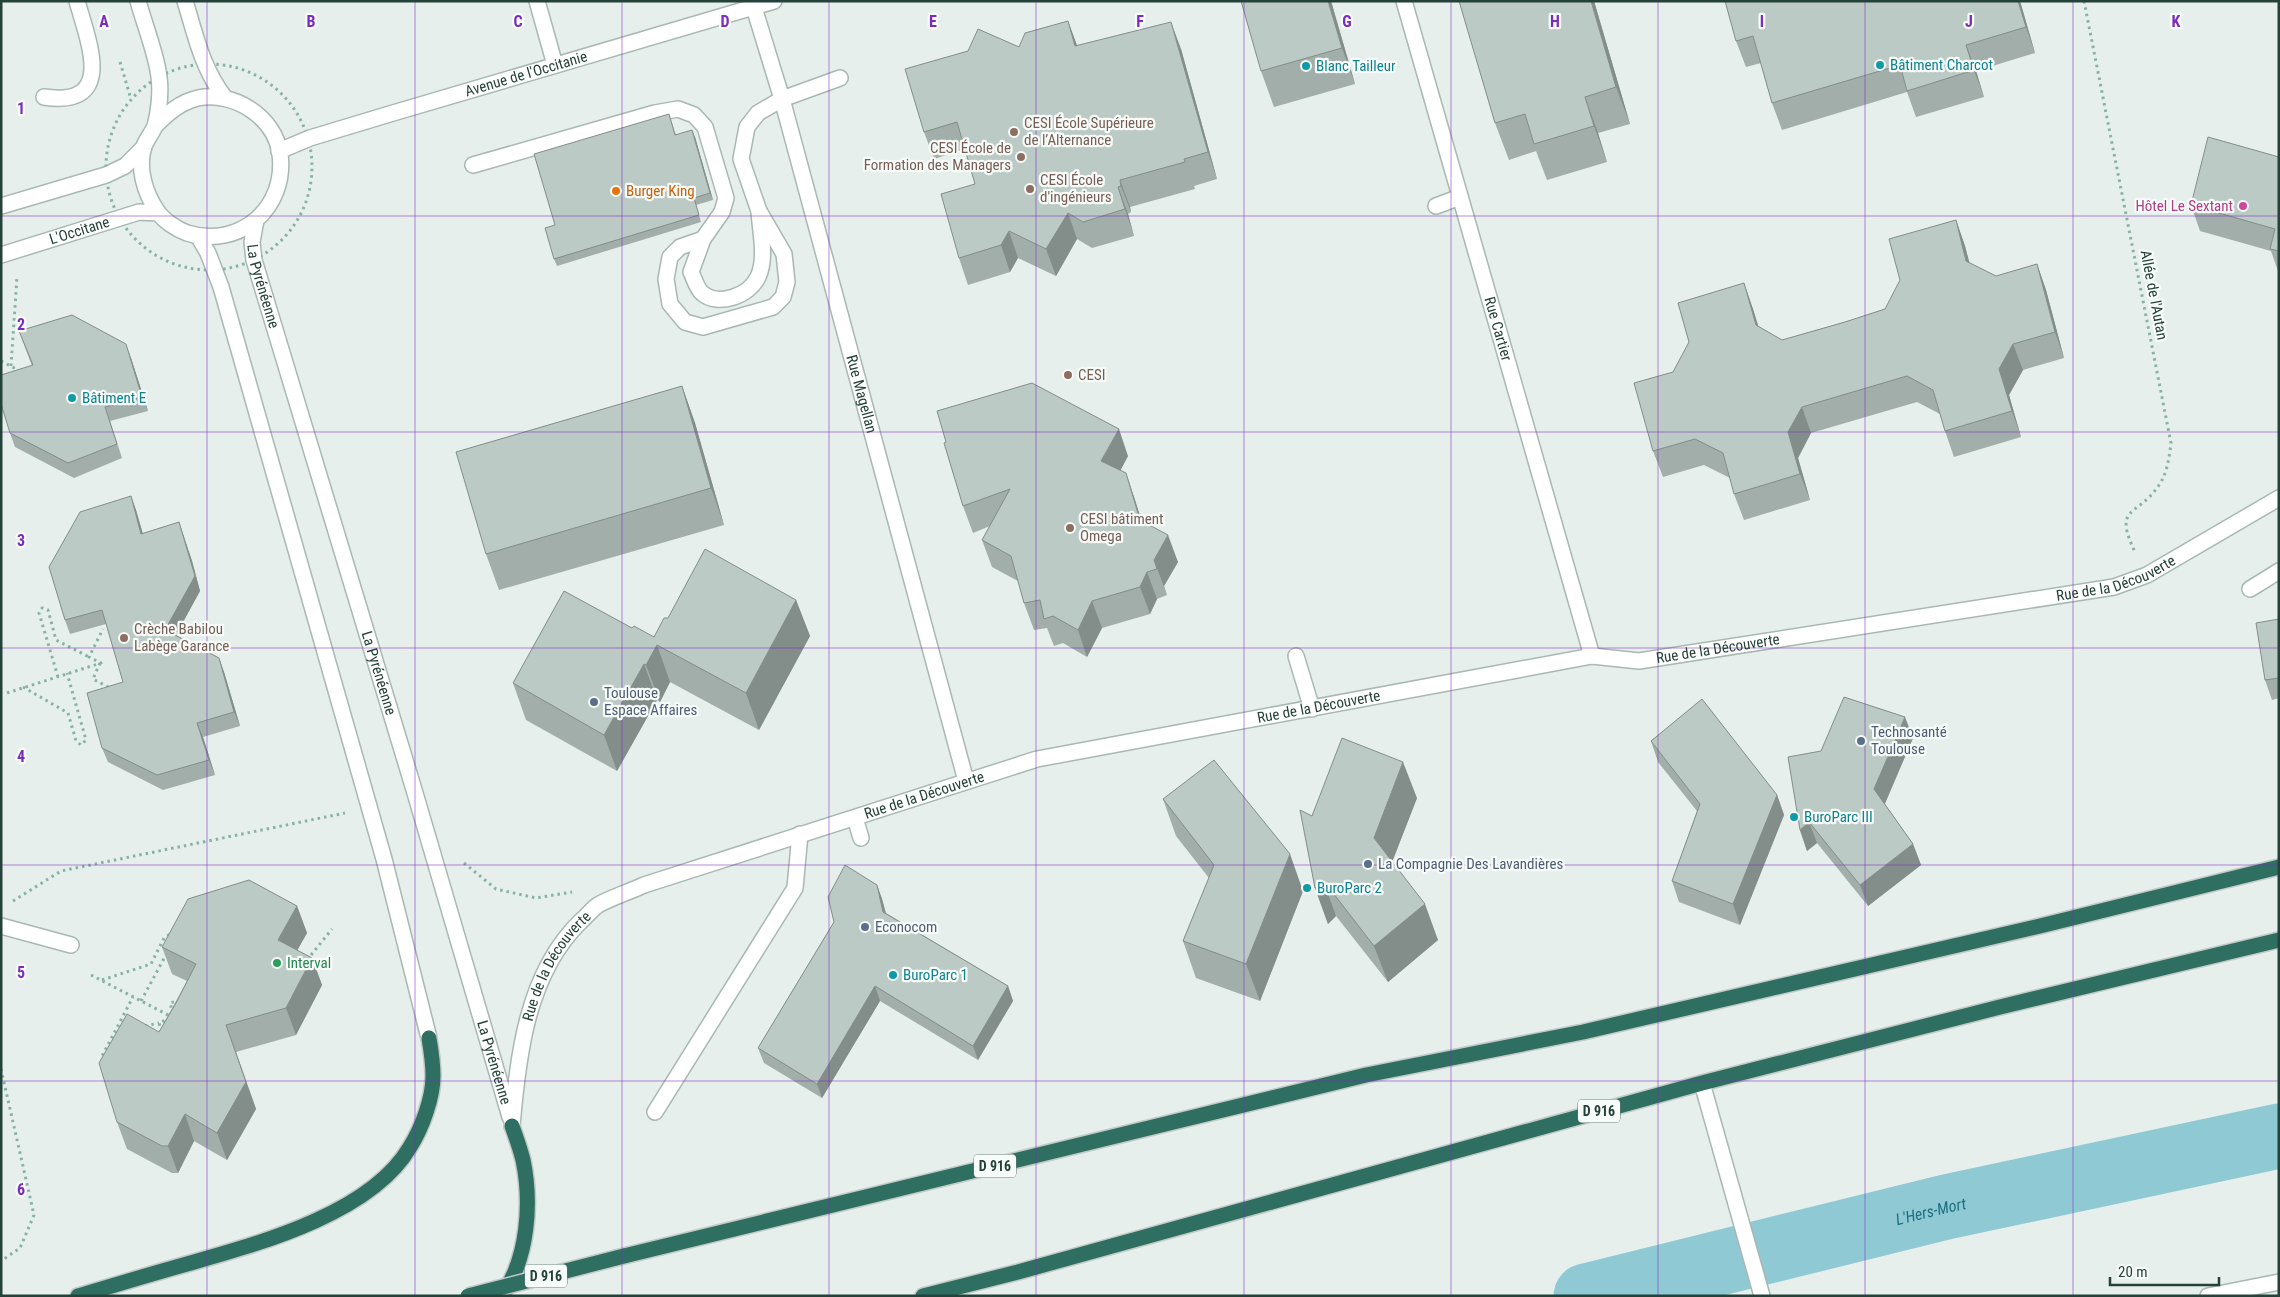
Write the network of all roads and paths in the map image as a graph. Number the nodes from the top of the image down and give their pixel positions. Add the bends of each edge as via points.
1 (77, 1) edge
2 (138, 1) edge
3 (185, 1) edge
4 (537, 1) edge
5 (774, 1) edge
6 (1404, 1) edge
7 (2084, 1) edge
8 (753, 4) edge
9 (204, 64) junction
10 (555, 65) junction
11 (159, 77) junction
12 (840, 78) dead end
13 (44, 97) dead end
14 (225, 98) junction
15 (782, 99) junction
16 (155, 126) junction
17 (310, 138) junction
18 (144, 147) junction
19 (279, 151) junction
20 (473, 164) dead end
21 (106, 175) junction
22 (1460, 197) junction
23 (1, 206) edge
24 (1436, 206) dead end
25 (759, 211) junction
26 (158, 213) junction
27 (120, 220) junction
28 (256, 220) junction
29 (198, 236) junction
30 (703, 239) junction
31 (1, 254) edge
32 (254, 260) junction
33 (216, 270) junction
34 (18, 274) dead end
35 (1, 361) edge
36 (11, 366) junction
37 (23, 373) edge
38 (2279, 498) edge
39 (2279, 571) edge
40 (2147, 575) junction
41 (2250, 589) dead end
42 (103, 629) edge
43 (89, 656) junction
44 (1296, 656) dead end
45 (1592, 656) junction
46 (100, 663) junction
47 (67, 673) junction
48 (58, 676) junction
49 (23, 687) junction
50 (114, 690) edge
51 (7, 693) dead end
52 (1312, 709) junction
53 (966, 781) junction
54 (344, 814) dead end
55 (855, 818) junction
56 (800, 834) junction
57 (861, 838) dead end
58 (2279, 867) edge
59 (9, 904) dead end
60 (1, 926) edge
61 (332, 929) dead end
62 (2279, 940) edge
63 (173, 942) edge
64 (71, 944) dead end
65 (168, 950) edge
66 (304, 964) edge
67 (91, 975) dead end
68 (102, 980) junction
69 (133, 997) junction
70 (185, 999) edge
71 (141, 1001) junction
72 (174, 1018) junction
73 (159, 1022) junction
74 (142, 1026) edge
75 (163, 1037) edge
76 (429, 1038) joint
77 (109, 1059) edge
78 (1, 1069) edge
79 (1702, 1083) junction
80 (655, 1112) dead end
81 (512, 1126) junction
82 (1, 1261) edge
83 (2279, 1282) edge
84 (78, 1296) edge
85 (468, 1296) edge
86 (502, 1296) edge
87 (923, 1296) edge
88 (1762, 1296) edge
89 (2208, 1296) edge

1 - 13 street via 93,73 88,85 77,95 56,99
2 - 11 street, La Pyrénéenne
3 - 9 street, La Pyrénéenne
4 - 10 street
5 - 8 street, Avenue de l'Occitanie
6 - 22 street, Rue Cartier
7 - 40 path, Allée de l'Autan via 2171,443 2168,467 2157,488 2133,508 2127,518 2126,534
8 - 10 street, Avenue de l'Occitanie
8 - 15 street, Rue Magellan
9 - 11 path via 174,70
9 - 14 street, La Pyrénéenne via 212,82
9 - 17 path via 249,72 270,84 287,100
10 - 17 street, Avenue de l'Occitanie
11 - 16 street, La Pyrénéenne
11 - 21 path via 144,87 121,113 108,144
12 - 15 street
14 - 16 street, La Pyrénéenne via 198,98 174,108
14 - 19 street, La Pyrénéenne via 260,116 272,132
15 - 25 street via 758,113 747,127 741,159
15 - 53 street, Rue Magellan
16 - 18 street, La Pyrénéenne
17 - 19 street, Avenue de l'Occitanie
17 - 32 path via 312,170 308,198 295,223 277,244
18 - 21 street via 125,166
18 - 26 street, La Pyrénéenne via 142,170 146,193
19 - 28 street, La Pyrénéenne via 280,181 267,209
20 - 30 street via 655,113 686,112 694,115 705,127 726,198 722,212
21 - 23 street
21 - 27 path
22 - 24 street
22 - 45 street, Rue Cartier
25 - 30 street via 762,259 758,277 747,291 736,297 714,300 700,292 691,272
25 - 30 street via 784,254 787,282 783,297 773,307 703,327 685,322 670,304 666,279 670,257 680,247
26 - 27 street, L'Occitane via 139,212
26 - 29 street, La Pyrénéenne via 183,231
27 - 31 street, L'Occitane
27 - 33 path via 150,252 170,263
28 - 29 street, La Pyrénéenne via 238,232 218,237
28 - 32 street, La Pyrénéenne via 252,242
29 - 33 street
32 - 33 path
32 - 81 street, La Pyrénéenne
33 - 76 street via 384,859
34 - 36 path
35 - 36 path
36 - 37 path
38 - 40 street, Rue de la Découverte
39 - 41 street
40 - 45 street, Rue de la Découverte via 2114,587 1639,661
42 - 43 path
43 - 46 path
43 - 48 path via 56,640 48,610 42,608 39,613
44 - 52 street
45 - 52 street, Rue de la Découverte
46 - 47 path
46 - 50 path via 93,679
47 - 48 path
47 - 49 path via 86,740 81,744 76,741 68,713
48 - 49 path
49 - 51 path
52 - 53 street, Rue de la Découverte via 1037,759
53 - 55 street, Rue de la Découverte
54 - 59 path via 61,871
55 - 56 street, Rue de la Découverte
55 - 57 street
56 - 80 street via 795,888
56 - 81 street, Rue de la Découverte via 644,886 597,906 569,933 548,963 533,1002 517,1062
58 - 85 highway, D 916, bridge via 1583,1032 1366,1075
60 - 64 street
61 - 66 path
62 - 79 highway, D 916 via 2010,1004
63 - 68 path via 172,933 164,938 151,964
65 - 71 path
67 - 68 path
68 - 69 path
69 - 71 path
69 - 77 path via 102,1056 102,1062
70 - 72 path via 170,1003
71 - 72 path
72 - 73 path
73 - 74 path
73 - 75 path
76 - 84 highway via 433,1077 424,1119 410,1148 389,1173 360,1196 312,1222 251,1246
78 - 82 path via 34,1214 20,1248
79 - 87 highway, D 916
79 - 88 street
81 - 86 highway via 522,1160 527,1222 519,1259
83 - 89 street

